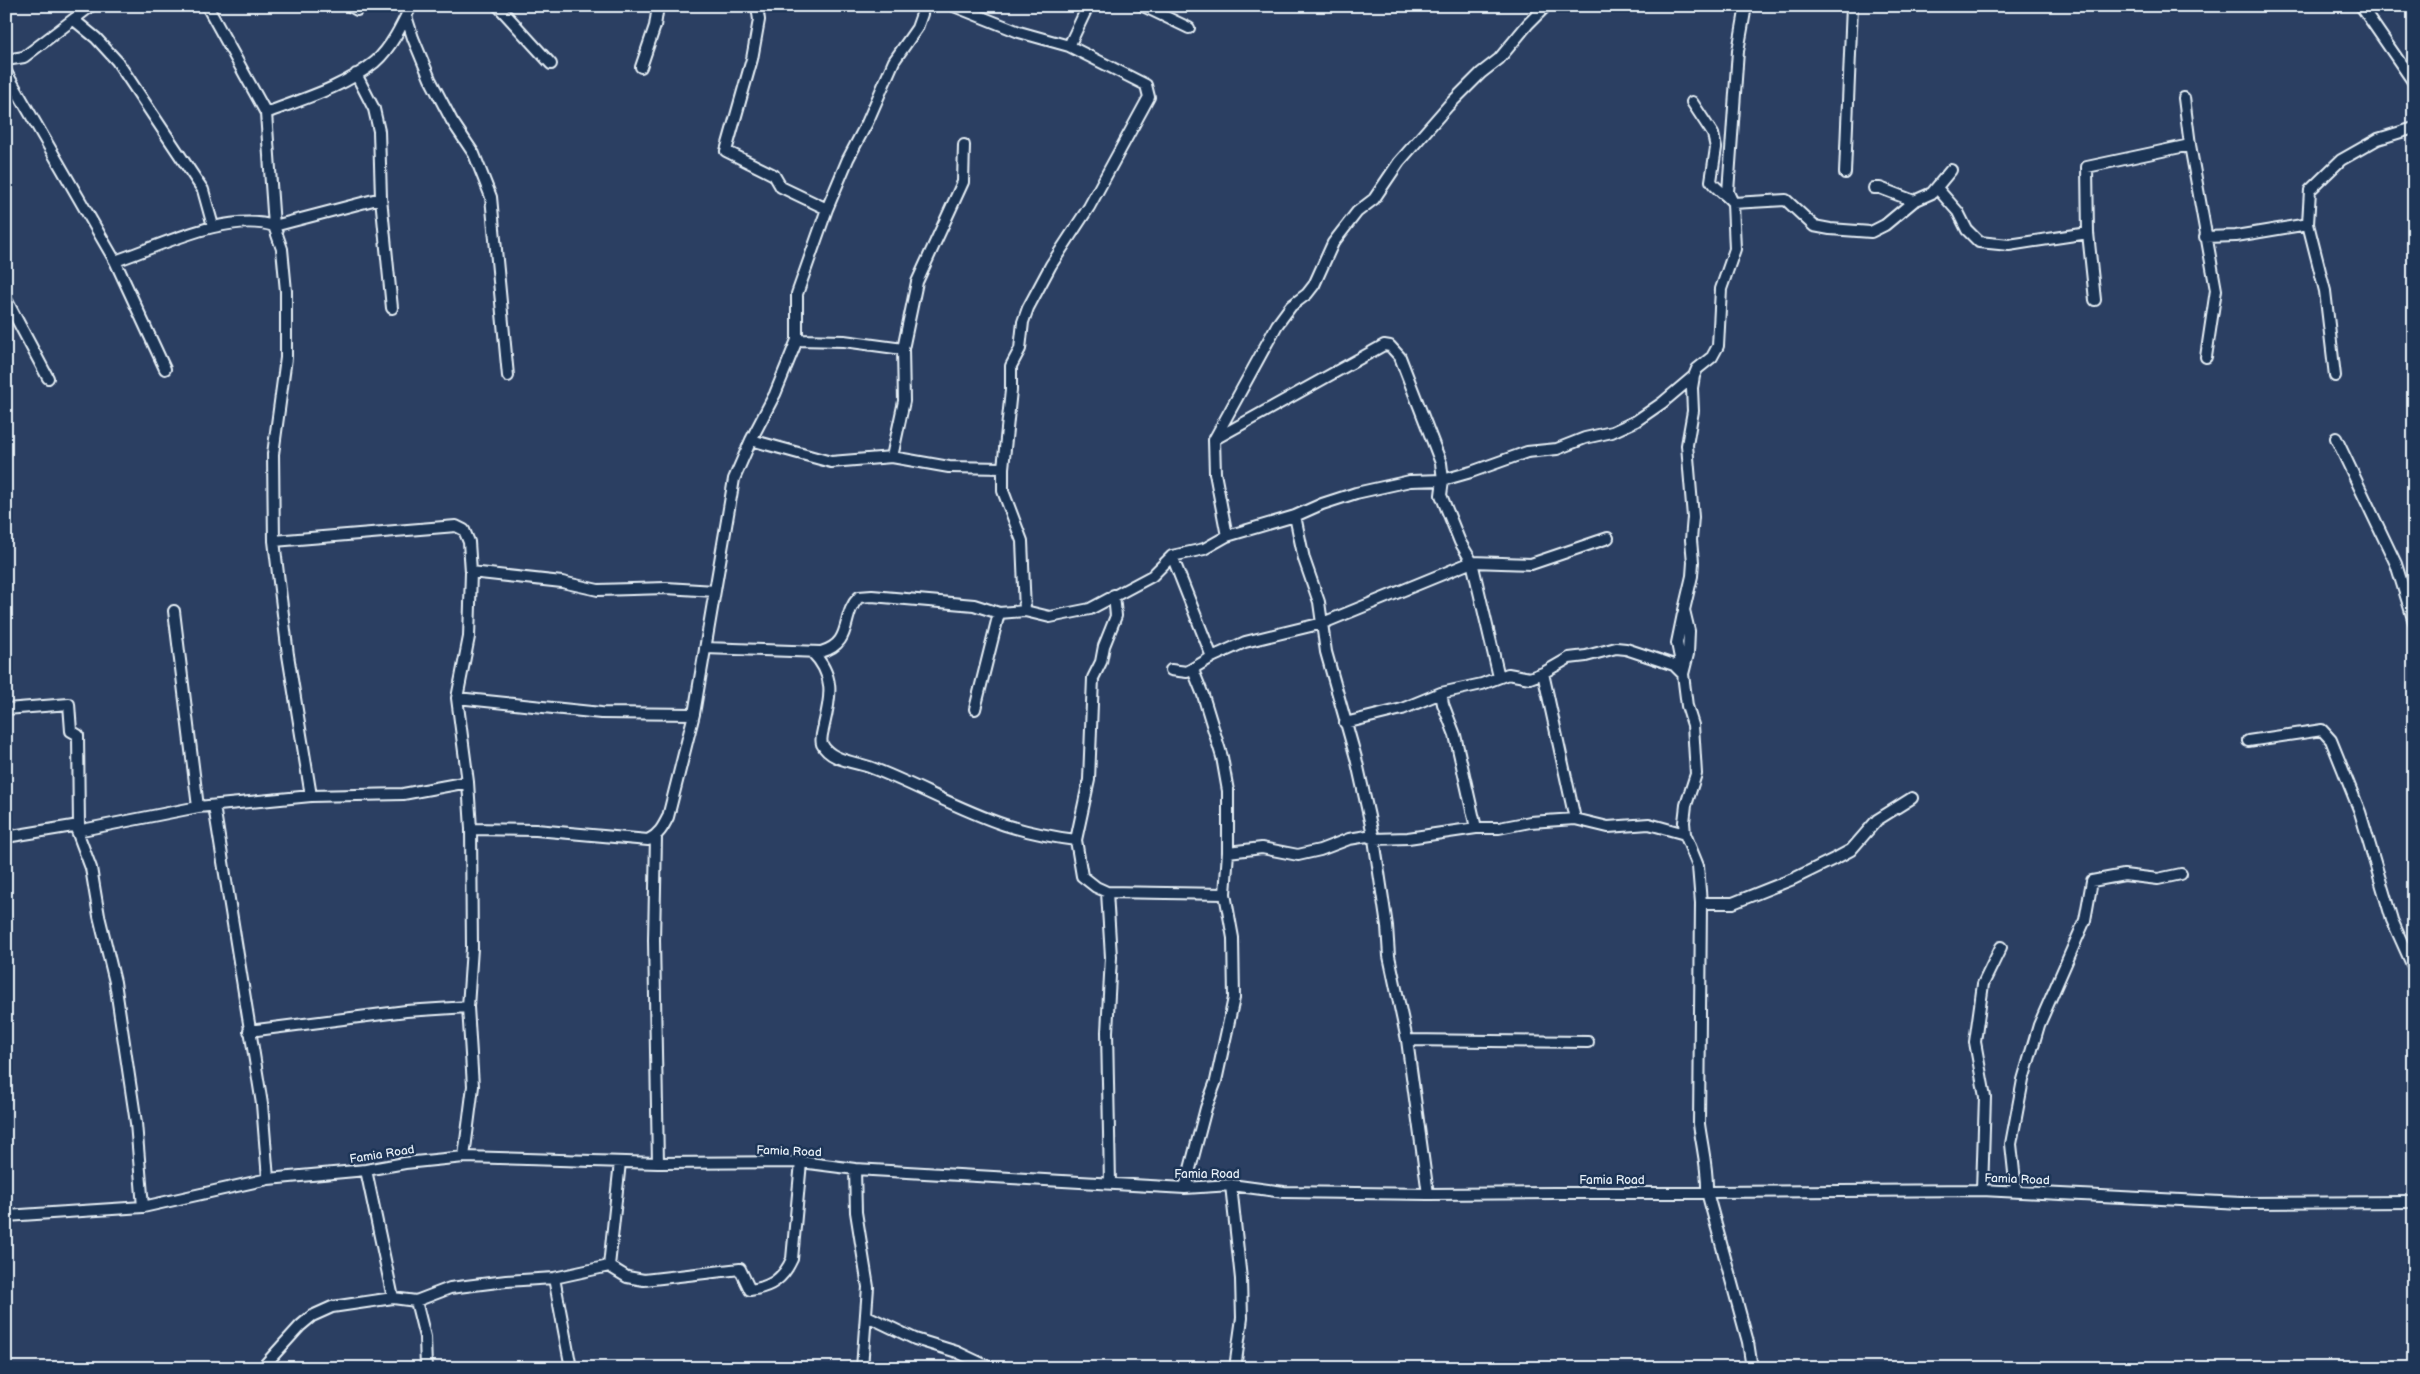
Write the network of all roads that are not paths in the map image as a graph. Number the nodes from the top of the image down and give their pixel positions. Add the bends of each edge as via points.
1 (91, 6) edge
2 (207, 6) edge
3 (498, 6) edge
4 (658, 6) edge
5 (757, 6) edge
6 (923, 6) edge
7 (954, 6) edge
8 (1088, 6) edge
9 (1143, 6) edge
10 (1546, 6) edge
11 (1746, 6) edge
12 (1852, 6) edge
13 (2361, 6) edge
14 (408, 11) edge
15 (74, 20) junction
16 (1189, 28) dead end
17 (1069, 46) junction
18 (6, 60) edge
19 (551, 64) dead end
20 (641, 67) dead end
21 (6, 72) edge
22 (356, 74) junction
23 (2414, 83) edge
24 (2184, 98) dead end
25 (1692, 102) dead end
26 (266, 113) junction
27 (2414, 128) edge
28 (2190, 145) junction
29 (964, 146) dead end
30 (1951, 170) dead end
31 (1845, 173) dead end
32 (1874, 188) dead end
33 (1937, 188) junction
34 (382, 198) junction
35 (1914, 201) junction
36 (1733, 203) junction
37 (827, 210) junction
38 (2308, 224) junction
39 (213, 226) junction
40 (274, 226) junction
41 (2088, 233) junction
42 (2205, 237) junction
43 (116, 262) junction
44 (6, 300) edge
45 (2095, 300) dead end
46 (392, 308) dead end
47 (797, 340) junction
48 (903, 349) junction
49 (2206, 357) dead end
50 (165, 369) dead end
51 (508, 376) dead end
52 (1694, 376) junction
53 (2334, 376) dead end
54 (48, 378) dead end
55 (2336, 438) dead end
56 (751, 440) junction
57 (1214, 440) junction
58 (892, 457) junction
59 (1002, 468) junction
60 (1443, 480) junction
61 (1295, 516) junction
62 (1227, 536) junction
63 (1608, 538) dead end
64 (274, 541) junction
65 (1172, 556) junction
66 (1472, 562) junction
67 (471, 572) junction
68 (715, 591) junction
69 (1114, 595) junction
70 (1025, 611) junction
71 (174, 612) dead end
72 (999, 613) junction
73 (2414, 622) edge
74 (1323, 623) junction
75 (705, 648) junction
76 (812, 652) junction
77 (1212, 657) junction
78 (1171, 670) dead end
79 (1193, 670) junction
80 (1544, 673) junction
81 (1683, 674) junction
82 (1499, 677) junction
83 (1441, 693) junction
84 (457, 698) junction
85 (6, 709) edge
86 (975, 709) dead end
87 (694, 714) junction
88 (1345, 723) junction
89 (2248, 741) dead end
90 (468, 782) junction
91 (311, 796) junction
92 (1912, 798) dead end
93 (214, 806) junction
94 (198, 807) junction
95 (1575, 819) junction
96 (78, 828) junction
97 (471, 828) junction
98 (1476, 828) junction
99 (1685, 834) junction
100 (656, 836) junction
101 (6, 837) edge
102 (1076, 840) junction
103 (1374, 840) junction
104 (1228, 852) junction
105 (2181, 874) dead end
106 (1108, 892) junction
107 (1225, 894) junction
108 (1701, 903) junction
109 (2001, 947) dead end
110 (2414, 968) edge
111 (468, 1007) junction
112 (249, 1031) junction
113 (1407, 1040) junction
114 (1588, 1042) dead end
115 (464, 1157) junction
116 (620, 1162) junction
117 (801, 1162) junction
118 (658, 1163) junction
119 (855, 1169) junction
120 (366, 1170) junction
121 (268, 1179) junction
122 (1110, 1183) junction
123 (1231, 1185) junction
124 (1185, 1188) junction
125 (1982, 1190) junction
126 (2016, 1190) junction
127 (1707, 1192) junction
128 (1428, 1194) junction
129 (2414, 1202) edge
130 (144, 1207) junction
131 (6, 1216) edge
132 (609, 1266) junction
133 (554, 1278) junction
134 (393, 1298) junction
135 (416, 1301) junction
136 (867, 1316) junction
137 (969, 1363) edge
138 (262, 1368) edge
139 (426, 1368) edge
140 (571, 1368) edge
141 (862, 1368) edge
142 (991, 1368) edge
143 (1235, 1368) edge
144 (1752, 1368) edge

1 - 15 street
2 - 26 street
3 - 19 street
4 - 20 street
5 - 37 street via 759,20 752,60 726,151 774,175 781,187
6 - 37 street via 917,28 894,61
7 - 17 street via 1019,32
8 - 17 street
9 - 16 street
10 - 57 street via 1499,59 1448,106 1399,162 1374,199 1358,212 1334,243 1314,284 1277,325
11 - 36 street via 1738,51 1728,192
12 - 31 street
13 - 23 street
14 - 22 street via 376,61
14 - 51 street via 413,38 430,80 474,154 491,197
15 - 18 street via 24,57
15 - 39 street via 117,61 203,190
17 - 59 street via 1146,85 1149,97 1089,207 1051,265 1028,308 1020,348 1011,366
21 - 43 street
22 - 26 street via 330,89
22 - 34 street via 374,109 379,131
24 - 28 street
25 - 36 street via 1713,134 1716,148 1711,181
26 - 40 street
27 - 38 street via 2378,139 2341,160 2310,190
28 - 41 street via 2087,166
28 - 42 street
29 - 48 street via 963,182 917,282
30 - 33 street
32 - 35 street
33 - 35 street
33 - 41 street via 1979,242 2009,245
34 - 40 street
34 - 46 street
35 - 36 street via 1886,226 1871,232 1814,226 1786,200
36 - 52 street via 1736,239 1721,289 1720,340 1715,352
37 - 47 street via 797,294
38 - 42 street via 2236,236
38 - 53 street via 2325,291
39 - 40 street via 261,221
39 - 43 street
40 - 64 street via 282,248 286,292 286,358 273,454
41 - 45 street
42 - 49 street via 2216,290
43 - 50 street
44 - 54 street
47 - 48 street via 844,341
47 - 56 street via 775,394
48 - 58 street via 904,401
52 - 60 street via 1636,421 1612,432 1557,449 1527,452
52 - 81 street via 1693,411 1687,445 1693,516 1692,576 1677,643
55 - 73 street via 2396,564
56 - 58 street via 831,462
56 - 68 street via 734,479
57 - 60 street via 1384,345 1390,346 1400,358 1442,463
57 - 62 street via 1215,472
58 - 59 street via 949,467
59 - 70 street via 1003,491 1022,541
60 - 61 street via 1410,481 1356,493
60 - 66 street via 1442,495 1460,542
61 - 62 street
61 - 74 street
62 - 65 street via 1204,549
63 - 66 street via 1531,564
64 - 67 street via 456,526 464,530 470,542
64 - 91 street via 288,655
65 - 69 street via 1152,576
65 - 77 street
66 - 74 street
66 - 82 street
67 - 68 street via 562,582 598,590 666,588
67 - 84 street via 469,637
68 - 75 street
69 - 70 street via 1090,609 1050,617
69 - 102 street via 1116,616 1101,662 1092,678 1089,780
70 - 72 street
71 - 94 street
72 - 76 street via 974,606 858,597 839,643 832,650
72 - 86 street
74 - 77 street via 1245,642
74 - 88 street via 1326,652
75 - 76 street
75 - 87 street
76 - 102 street via 822,662 829,678 830,696 821,736 822,744 829,752 1005,825 1044,836
77 - 79 street
78 - 79 street
79 - 104 street via 1222,758 1228,791
80 - 81 street via 1569,658 1616,648 1674,665
80 - 82 street via 1530,678 1508,674
80 - 95 street
81 - 99 street via 1693,725 1696,774 1686,805
82 - 83 street
83 - 88 street via 1402,709
83 - 98 street via 1455,735
84 - 87 street via 601,713
84 - 90 street
85 - 96 street via 69,704 71,731 78,735
87 - 100 street via 668,817
88 - 103 street
89 - 110 street via 2322,730 2331,740 2360,812 2392,920
90 - 91 street via 403,794
90 - 97 street
91 - 93 street
92 - 108 street via 1877,820 1851,850 1838,857 1733,902
93 - 94 street
93 - 112 street
94 - 96 street
95 - 98 street
95 - 99 street via 1608,827 1649,824
96 - 101 street
96 - 130 street via 91,868 115,982 136,1123
97 - 100 street via 648,840
97 - 111 street via 472,948
98 - 103 street
99 - 108 street via 1698,866
100 - 118 street via 654,940
102 - 106 street via 1082,876
103 - 104 street via 1367,836 1349,839 1298,855 1262,848
103 - 113 street via 1389,956
104 - 107 street
105 - 126 street via 2158,879 2124,875 2092,881 2085,920 2038,1025 2023,1080 2011,1144
106 - 107 street
106 - 122 street via 1111,957 1107,1032
107 - 124 street via 1233,938 1234,998 1216,1081
108 - 127 street via 1699,1124 1702,1154 1708,1172
109 - 125 street via 1983,984 1976,1042 1985,1097
111 - 112 street via 406,1011
111 - 115 street via 473,1086
112 - 121 street via 262,1104
113 - 114 street
113 - 128 street
115 - 116 street, Famia Road
115 - 120 street, Famia Road
116 - 118 street, Famia Road
116 - 132 street
117 - 118 street, Famia Road
117 - 119 street, Famia Road
117 - 132 street via 792,1259 769,1287 750,1290 740,1269 644,1280 627,1277
119 - 122 street, Famia Road
119 - 136 street via 856,1212 868,1287
120 - 121 street, Famia Road
120 - 134 street
121 - 130 street, Famia Road
122 - 124 street, Famia Road
123 - 124 street, Famia Road
123 - 128 street, Famia Road via 1284,1192
123 - 143 street via 1242,1318
125 - 126 street, Famia Road
125 - 127 street, Famia Road
126 - 129 street, Famia Road via 2241,1204
127 - 128 street, Famia Road
127 - 144 street via 1748,1342
130 - 131 street, Famia Road
132 - 133 street
133 - 135 street via 506,1280 450,1288
133 - 140 street
134 - 135 street
134 - 138 street via 332,1306 312,1316
135 - 139 street via 425,1337
136 - 137 street
136 - 141 street
137 - 142 street

